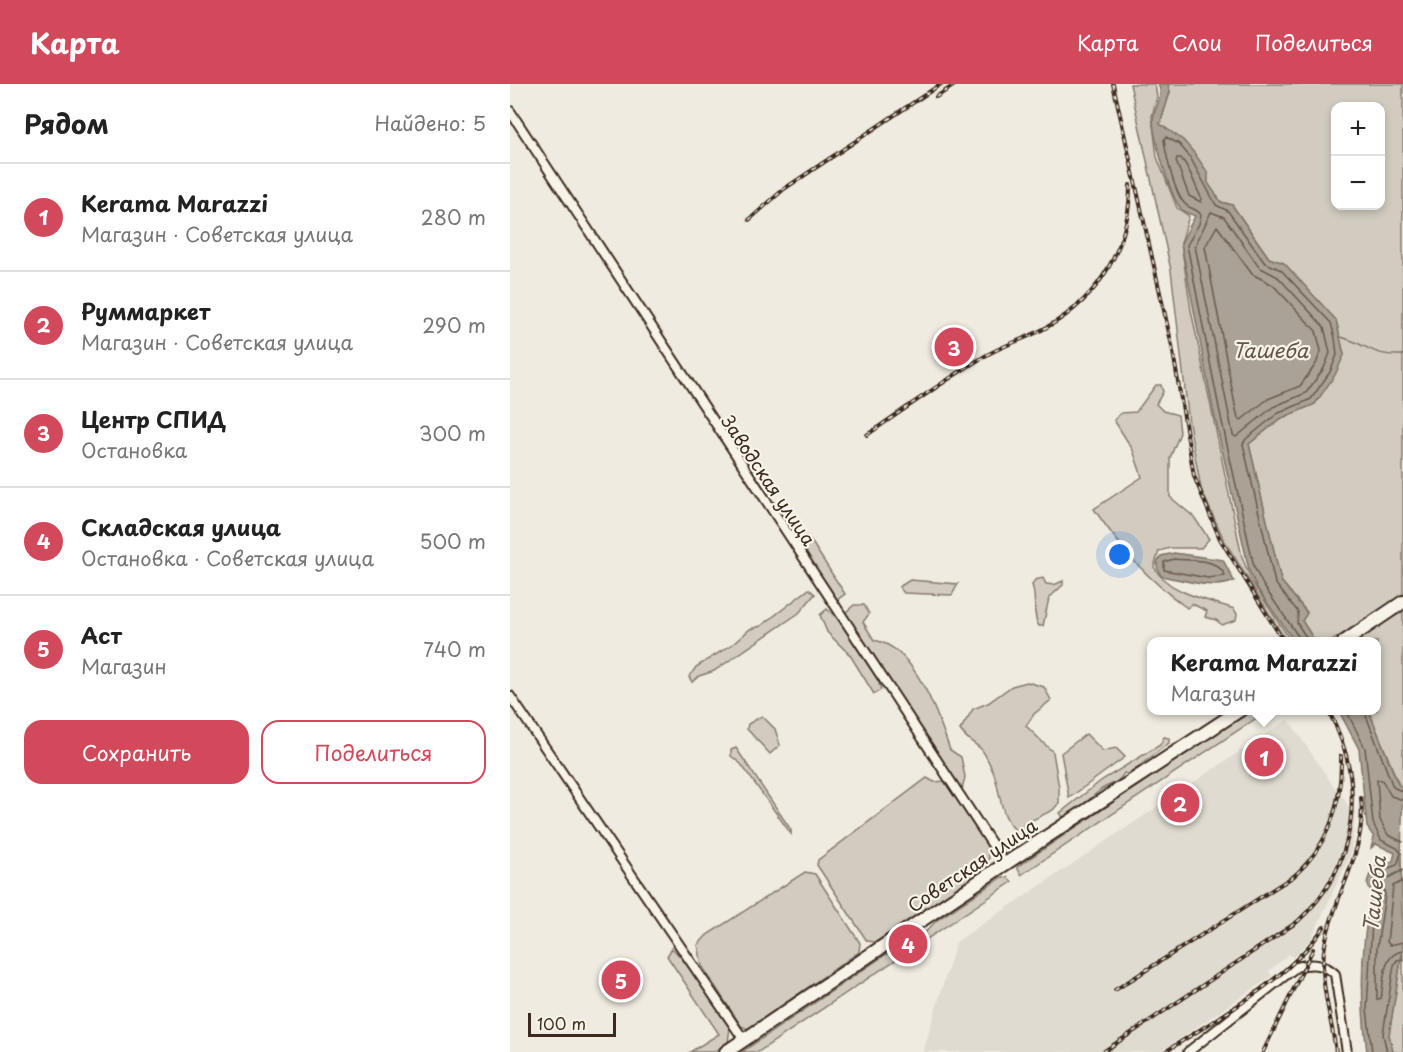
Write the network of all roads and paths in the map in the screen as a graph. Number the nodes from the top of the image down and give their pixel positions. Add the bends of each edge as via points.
1 (510, 111) edge
2 (1403, 602) edge
3 (1351, 637) edge
4 (510, 696) edge
5 (1234, 715) edge
6 (1005, 864) junction
7 (744, 1040) junction
8 (726, 1052) edge
9 (1188, 1052) edge
10 (1347, 1052) edge

1 - 6 street, Заводская улица
2 - 3 main road
4 - 7 street
5 - 6 main road, Советская улица
6 - 7 main road, Советская улица
7 - 8 main road, Советская улица
9 - 10 street via 1305,964 1322,965 1335,974

